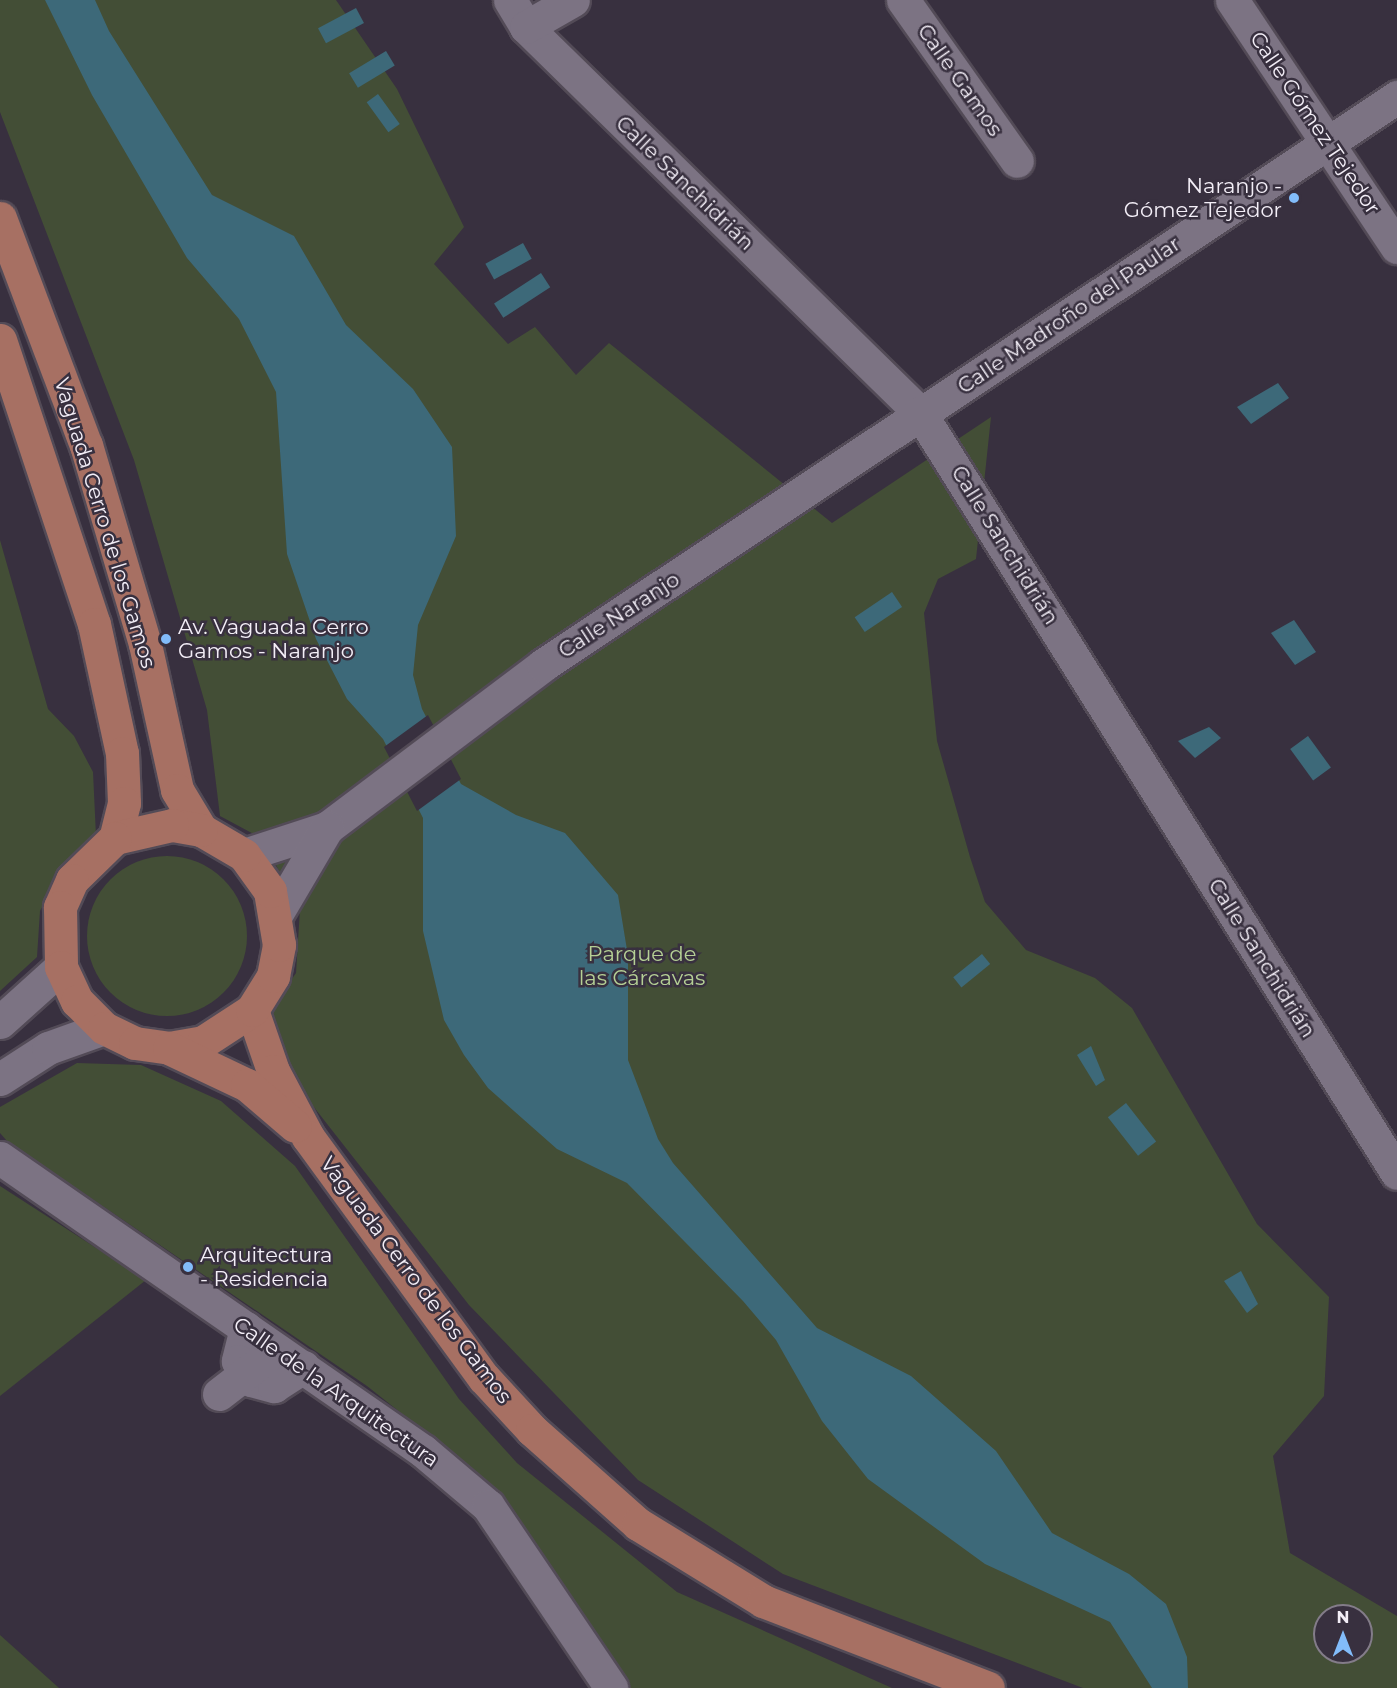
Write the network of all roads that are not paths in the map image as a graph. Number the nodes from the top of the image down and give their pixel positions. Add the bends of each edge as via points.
1 (573, 0) edge
2 (903, 0) edge
3 (1232, 0) edge
4 (518, 14) edge
5 (1397, 97) edge
6 (1330, 143) junction
7 (1017, 161) dead end
8 (0, 218) edge
9 (1397, 247) edge
10 (0, 340) edge
11 (920, 414) junction
12 (327, 828) junction
13 (201, 830) junction
14 (115, 838) junction
15 (244, 855) junction
16 (277, 913) junction
17 (61, 967) junction
18 (252, 1010) junction
19 (0, 1022) edge
20 (104, 1028) junction
21 (169, 1048) junction
22 (0, 1079) edge
23 (308, 1137) junction
24 (0, 1158) edge
25 (1397, 1173) edge
26 (246, 1328) junction
27 (275, 1348) junction
28 (303, 1367) junction
29 (246, 1375) junction
30 (219, 1394) dead end
31 (611, 1688) edge
32 (988, 1688) edge

1 - 4 street
2 - 7 street, Calle Gamos
3 - 6 street, Calle Gómez Tejedor
4 - 11 street, Calle Sanchidrián
5 - 6 street, Calle Madroño del Paular
6 - 9 street, Calle Gómez Tejedor
6 - 11 street, Calle Madroño del Paular
8 - 13 main road, Vaguada Cerro de los Gamos via 86,445 145,644 177,790
10 - 14 main road, Vaguada Cerro de los Gamos via 94,624 122,753 124,802
11 - 12 street, Calle Naranjo via 543,664
11 - 25 street, Calle Sanchidrián
12 - 15 street, Calle Naranjo
12 - 16 street, Calle Naranjo
13 - 14 main road, Vaguada Cerro de los Gamos via 143,828
13 - 15 main road, Vaguada Cerro de los Gamos
14 - 17 main road, Vaguada Cerro de los Gamos via 91,856 64,898 56,937
15 - 16 main road, Vaguada Cerro de los Gamos via 265,882
16 - 18 main road, Vaguada Cerro de los Gamos via 279,945 273,976
17 - 19 street
17 - 20 main road, Vaguada Cerro de los Gamos via 77,1001
18 - 21 main road, Vaguada Cerro de los Gamos via 203,1042
18 - 23 main road, Vaguada Cerro de los Gamos via 273,1071
20 - 21 main road, Vaguada Cerro de los Gamos via 135,1043
20 - 22 street via 48,1048
21 - 23 main road, Vaguada Cerro de los Gamos via 247,1085
23 - 32 main road, Vaguada Cerro de los Gamos via 484,1378 532,1430 638,1524 763,1601
24 - 26 street, Calle de la Arquitectura
26 - 27 street, Calle de la Arquitectura
26 - 29 street via 236,1349
27 - 28 street, Calle de la Arquitectura
27 - 29 street
28 - 29 street via 295,1377 274,1386
28 - 31 street, Calle de la Arquitectura via 423,1451 488,1506
29 - 30 street

